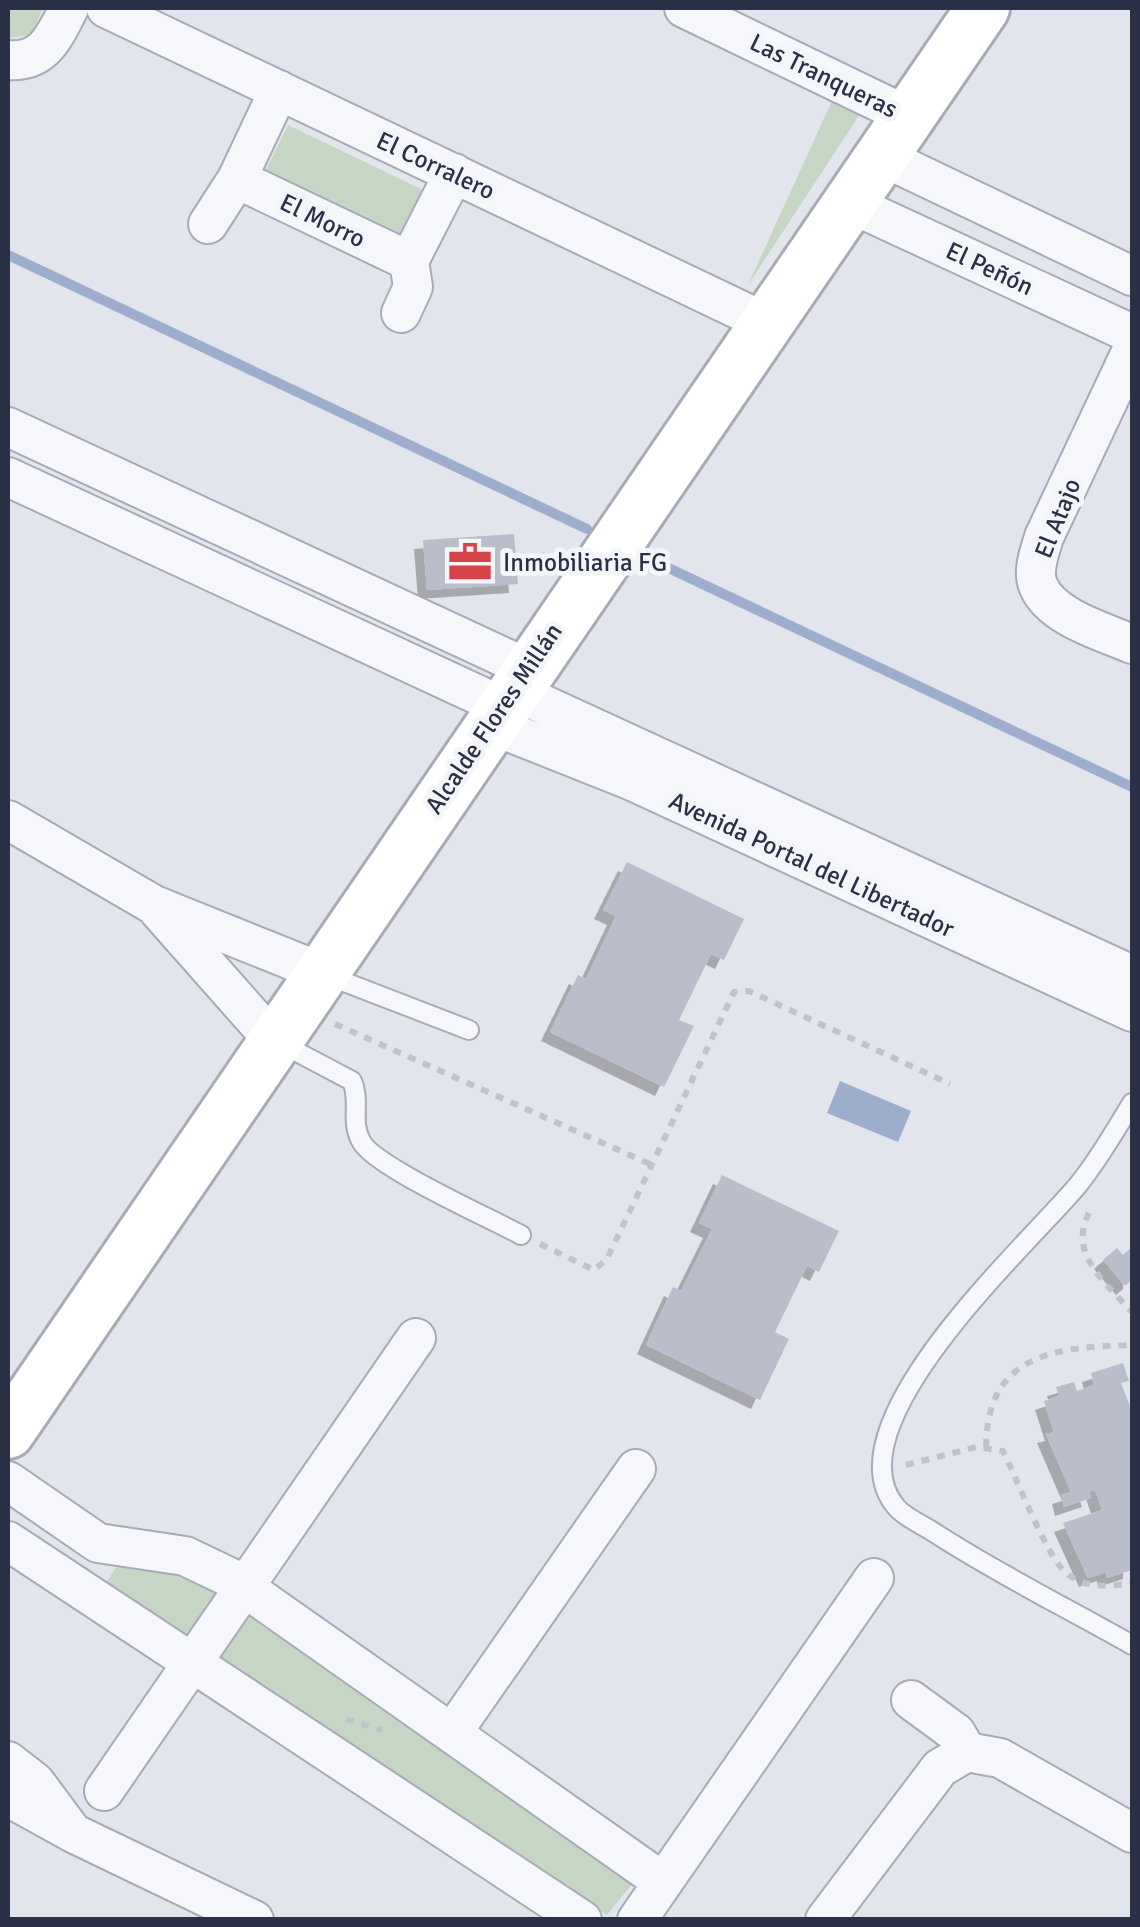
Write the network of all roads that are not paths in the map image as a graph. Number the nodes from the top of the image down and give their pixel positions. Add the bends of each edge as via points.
1 (68, 8) edge
2 (106, 8) edge
3 (684, 8) edge
4 (983, 8) edge
5 (17, 61) edge
6 (279, 90) junction
7 (895, 136) junction
8 (454, 173) junction
9 (237, 179) junction
10 (848, 202) junction
11 (208, 224) dead end
12 (409, 261) junction
13 (1132, 276) edge
14 (400, 314) dead end
15 (765, 322) junction
16 (1132, 334) edge
17 (1132, 350) edge
18 (8, 428) edge
19 (8, 476) edge
20 (1132, 644) edge
21 (508, 697) junction
22 (8, 820) edge
23 (154, 905) junction
24 (1132, 975) edge
25 (298, 1007) junction
26 (1132, 1012) edge
27 (468, 1030) dead end
28 (1132, 1103) edge
29 (521, 1235) road end
30 (416, 1338) dead end
31 (8, 1432) edge
32 (636, 1469) dead end
33 (8, 1482) edge
34 (8, 1541) edge
35 (874, 1578) dead end
36 (244, 1588) junction
37 (1132, 1645) edge
38 (192, 1663) junction
39 (910, 1700) dead end
40 (452, 1734) junction
41 (967, 1752) junction
42 (8, 1761) edge
43 (104, 1791) dead end
44 (8, 1797) edge
45 (73, 1833) junction
46 (1132, 1833) edge
47 (663, 1882) junction
48 (254, 1920) edge
49 (582, 1920) edge
50 (637, 1920) edge
51 (825, 1920) edge

1 - 5 street via 50,46
2 - 6 street, El Corralero
3 - 7 street, Las Tranqueras
4 - 7 street, Alcalde Flores Millán
6 - 8 street, El Corralero
6 - 9 street
7 - 10 street, Alcalde Flores Millán
7 - 13 street
8 - 12 street
8 - 15 street, El Corralero
9 - 11 street
9 - 12 street, El Morro
10 - 15 street, Alcalde Flores Millán
10 - 16 street, El Peñón
12 - 14 street via 413,287
15 - 21 street, Alcalde Flores Millán
17 - 20 street, El Atajo via 1037,562 1038,585 1054,605
18 - 21 street, Avenida Portal del Libertador
19 - 21 street, Avenida Portal del Libertador
21 - 24 street, Avenida Portal del Libertador
21 - 25 street, Alcalde Flores Millán
21 - 26 street, Avenida Portal del Libertador via 630,780
22 - 23 street
23 - 25 street
23 - 25 street
25 - 27 lane
25 - 29 lane via 352,1080 358,1136 371,1155
25 - 31 street, Alcalde Flores Millán
28 - 37 lane via 1077,1186 970,1301 910,1384 887,1437 881,1473 896,1508
30 - 36 street
32 - 40 street
33 - 36 street via 98,1542 185,1556
34 - 38 street
35 - 47 street
36 - 38 street
36 - 40 street
38 - 43 street
38 - 49 street
39 - 41 street via 956,1734
40 - 47 street
41 - 46 street via 1000,1758
41 - 51 street via 940,1768
42 - 45 street via 35,1782
44 - 45 street
45 - 48 street
47 - 50 street

